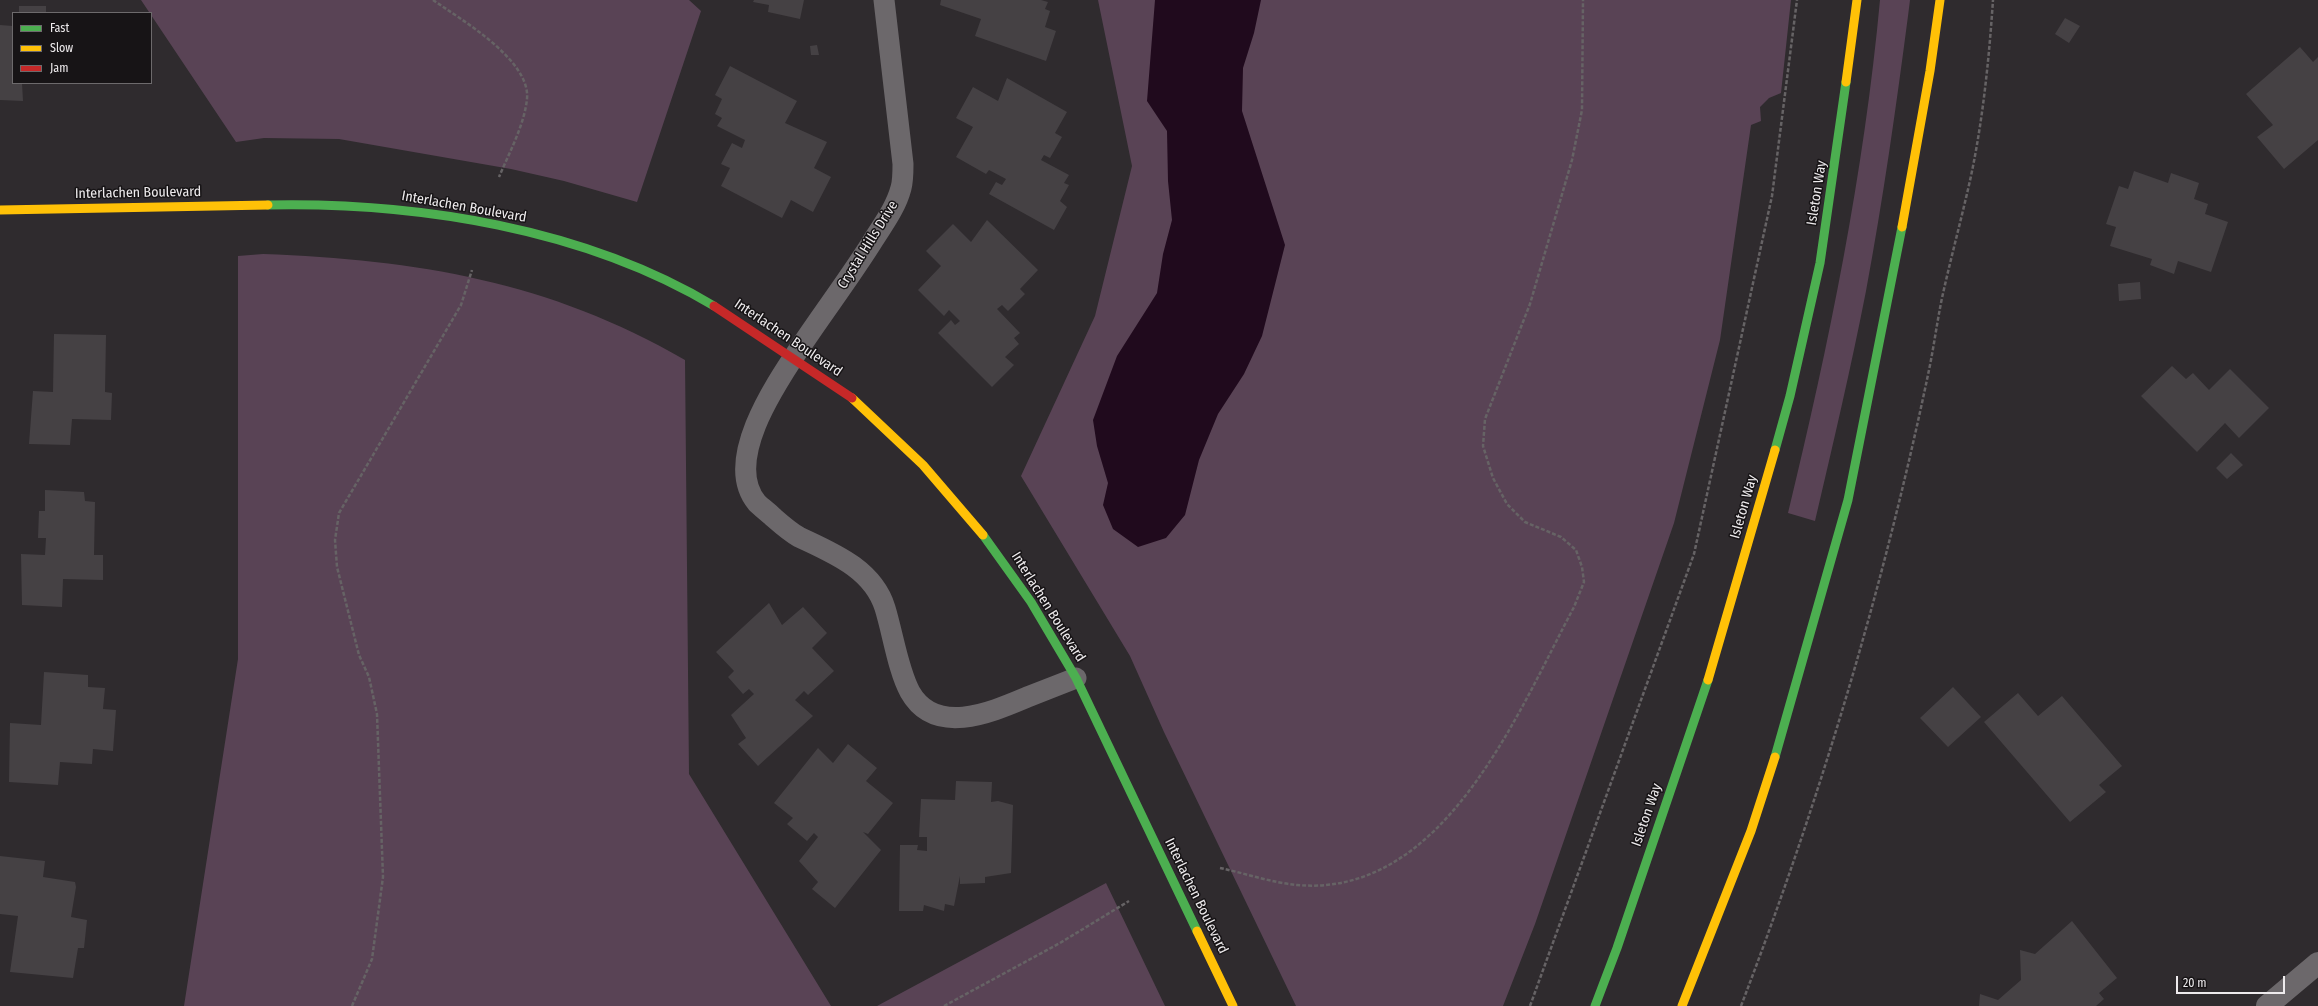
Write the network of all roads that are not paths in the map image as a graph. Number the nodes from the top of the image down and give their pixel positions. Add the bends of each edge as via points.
1 (884, 0) edge
2 (1857, 0) edge
3 (1940, 0) edge
4 (0, 210) edge
5 (793, 358) junction
6 (1076, 678) junction
7 (2318, 963) edge
8 (1233, 1006) edge
9 (1595, 1006) edge
10 (1682, 1006) edge
11 (2268, 1006) edge

1 - 5 lane, Crystal Hills Drive via 903,164 902,187 892,211 856,269
2 - 9 main road, Isleton Way via 1834,181 1820,262 1790,396 1714,663
3 - 10 main road via 1909,189 1848,500 1776,755 1751,831
4 - 5 main road, Interlachen Boulevard via 366,205 487,222 607,256 667,281 702,298
5 - 6 main road, Interlachen Boulevard via 858,403 903,445 980,528 1028,594
5 - 6 lane, Crystal Hills Drive via 769,398 750,439 744,461 748,483 756,502 770,515 797,536 823,547 858,568 882,598 903,676 911,694 923,707 940,716 975,717
6 - 8 main road, Interlachen Boulevard
7 - 11 street

